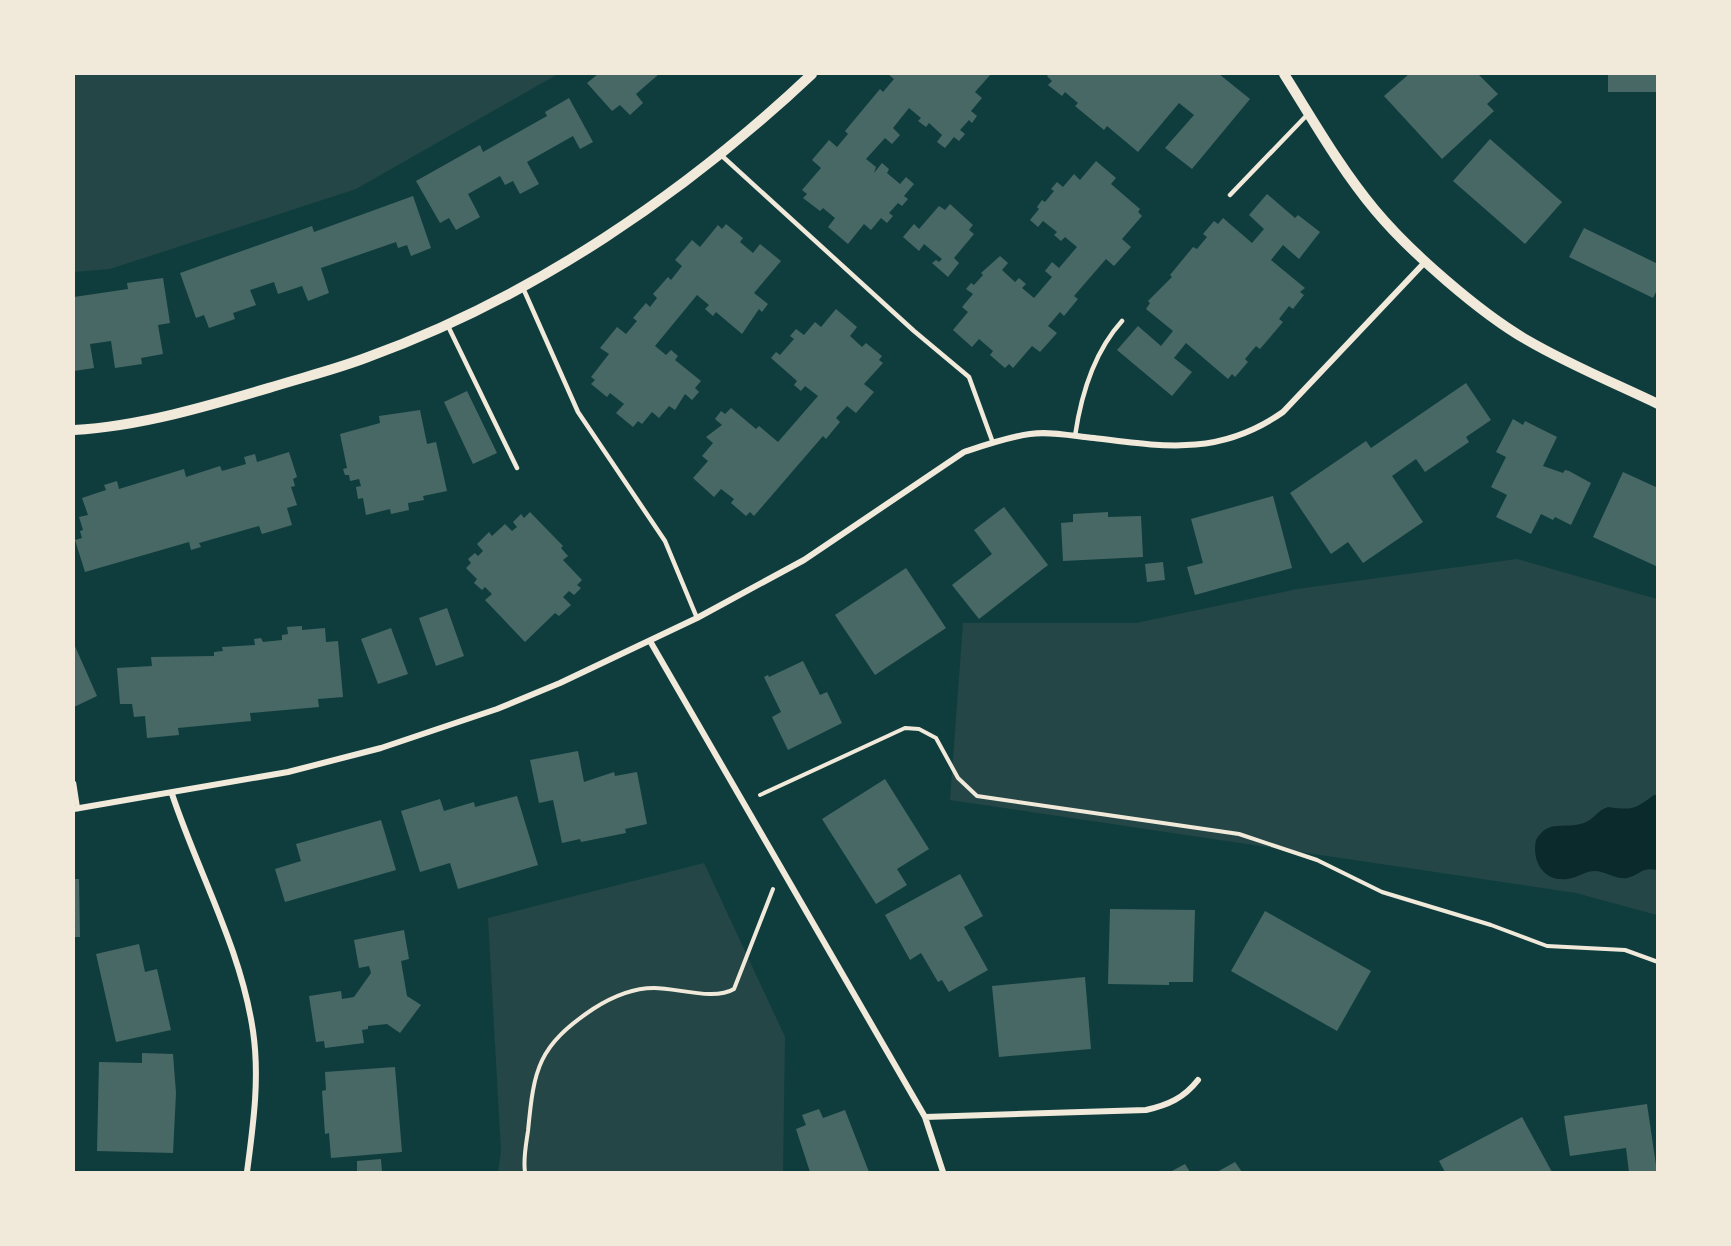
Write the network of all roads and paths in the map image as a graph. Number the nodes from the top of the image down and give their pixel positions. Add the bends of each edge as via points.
1 (812, 74) edge
2 (1284, 74) edge
3 (1309, 114) junction
4 (721, 155) junction
5 (1230, 195) dead end
6 (1426, 261) junction
7 (522, 286) junction
8 (1122, 321) dead end
9 (447, 324) junction
10 (1658, 404) edge
11 (74, 430) edge
12 (1075, 436) junction
13 (993, 443) junction
14 (517, 468) dead end
15 (697, 618) junction
16 (650, 641) junction
17 (74, 783) edge
18 (172, 794) junction
19 (744, 802) junction
20 (76, 809) edge
21 (782, 866) junction
22 (1658, 962) edge
23 (1198, 1080) dead end
24 (925, 1118) junction
25 (247, 1173) edge
26 (525, 1173) edge
27 (943, 1173) edge

1 - 4 street
2 - 3 street
3 - 5 lane
3 - 6 street via 1376,210
4 - 7 street via 596,243
4 - 13 lane via 969,377
6 - 10 street via 1496,320 1527,340
6 - 12 street via 1283,412 1260,428 1199,446 1149,445
7 - 9 street
7 - 15 lane via 578,412 665,541
8 - 12 lane via 1105,340 1080,406
9 - 11 street via 368,357 219,403
9 - 14 lane
12 - 13 street via 1030,434
13 - 15 street via 964,452 804,560
15 - 16 street
16 - 18 street via 560,683 438,730 288,772
16 - 19 street
17 - 20 lane
18 - 20 street
18 - 25 street via 233,954 253,1031 256,1090
19 - 21 street
19 - 22 path via 905,728 919,729 936,738 958,778 977,796 1239,834 1317,860 1382,892 1547,946 1624,950
21 - 24 street
21 - 26 path via 734,989 713,995 651,988 630,993 606,1000 555,1037 542,1059 532,1090
23 - 24 street via 1189,1092 1168,1105 1146,1110
24 - 27 street

